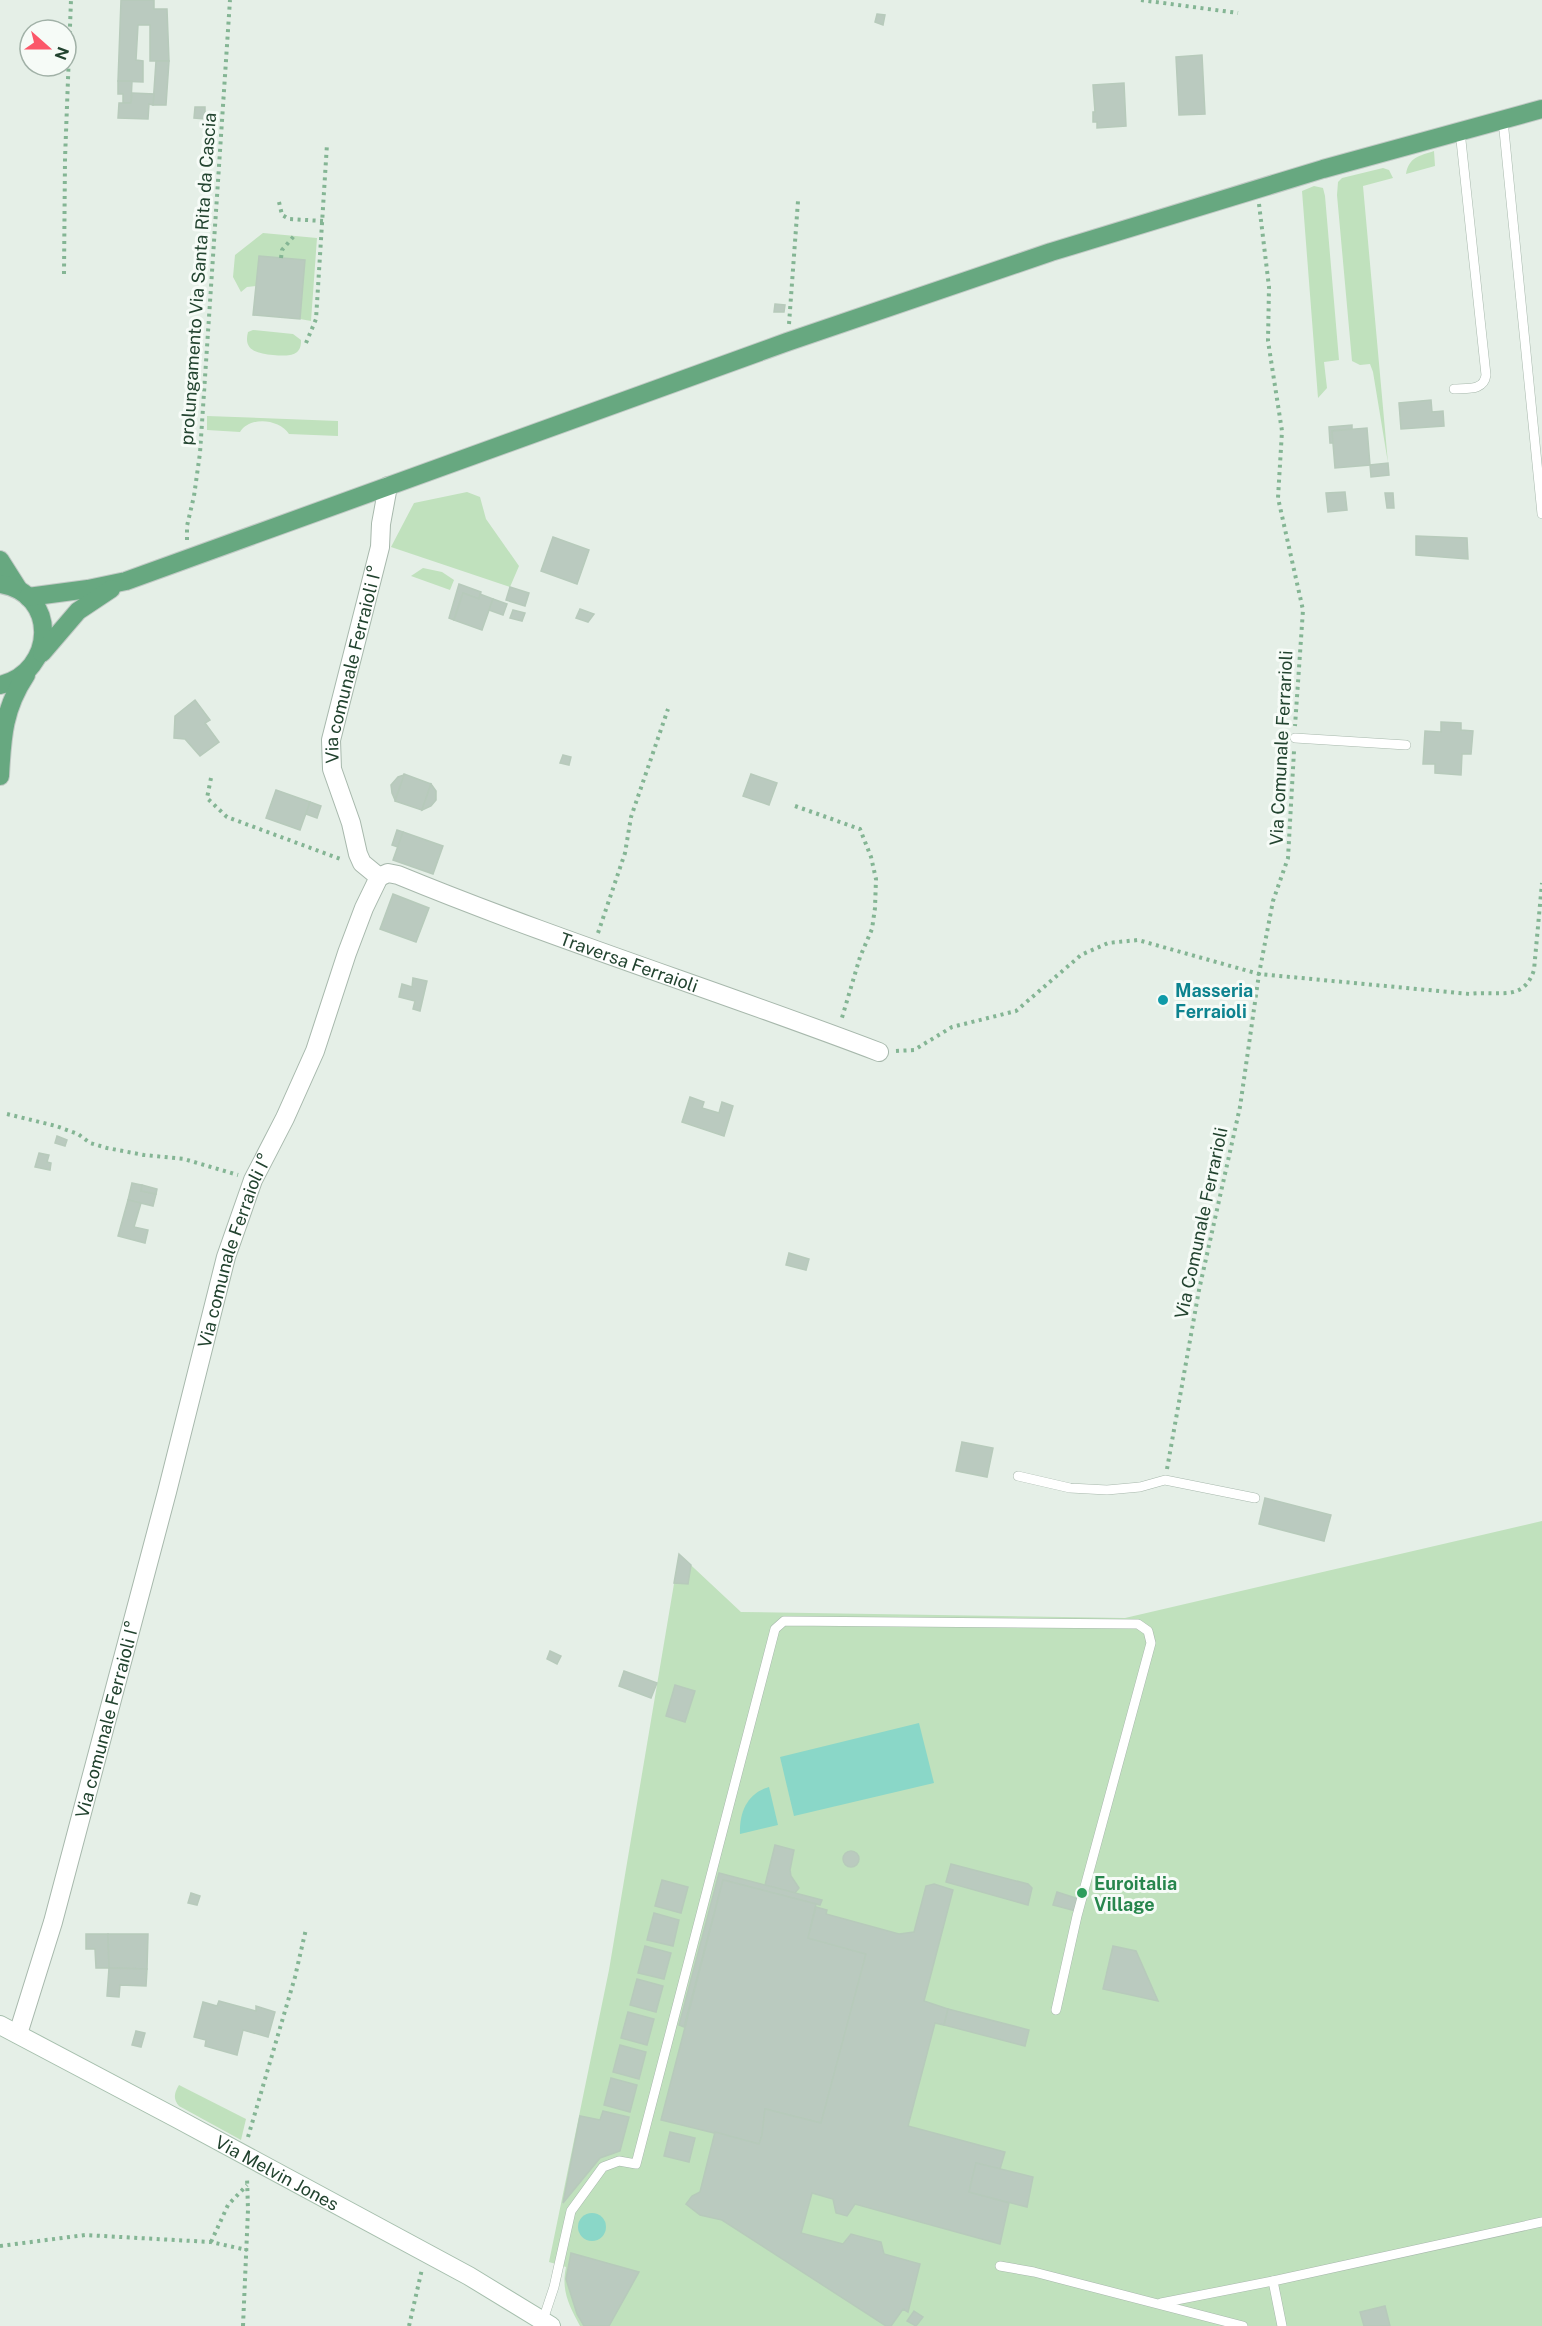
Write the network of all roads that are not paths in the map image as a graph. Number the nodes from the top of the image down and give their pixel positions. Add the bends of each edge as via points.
1 (1542, 109) edge
2 (1503, 120) junction
3 (1460, 131) junction
4 (1454, 389) dead end
5 (388, 486) junction
6 (1542, 514) edge
7 (0, 560) edge
8 (126, 581) junction
9 (0, 584) edge
10 (23, 594) junction
11 (32, 666) junction
12 (0, 685) edge
13 (1, 728) edge
14 (1295, 738) road end
15 (1406, 745) dead end
16 (0, 776) edge
17 (379, 877) junction
18 (879, 1052) road end
19 (1018, 1476) dead end
20 (1255, 1498) dead end
21 (1056, 2010) dead end
22 (0, 2025) edge
23 (18, 2034) junction
24 (1542, 2222) edge
25 (1000, 2266) dead end
26 (1273, 2281) junction
27 (1158, 2303) junction
28 (547, 2323) edge
29 (1243, 2326) edge
30 (1282, 2326) edge

1 - 2 main road
2 - 3 main road
2 - 6 lane
3 - 4 lane via 1486,375 1480,387
3 - 5 main road via 1051,252
5 - 8 main road
5 - 17 street, Via comunale Ferraioli I° via 380,547 330,756 358,854
7 - 10 main road
8 - 10 main road via 88,589
8 - 11 main road via 78,611
9 - 10 main road
10 - 11 main road via 39,614 44,633
11 - 12 main road via 20,678
11 - 13 main road via 14,694
13 - 16 main road
14 - 15 lane
17 - 18 street, Traversa Ferraioli via 388,873 398,875 502,918
17 - 23 street, Via comunale Ferraioli I° via 347,953 315,1051 253,1180 226,1257 52,1922
19 - 20 lane via 1070,1488 1107,1490 1165,1480
21 - 28 lane via 1077,1916 1151,1643 1148,1630 1138,1624 784,1621 775,1629 636,2164 619,2161 603,2167 571,2211
22 - 23 street, Via Melvin Jones
23 - 28 street, Via Melvin Jones via 246,2155
24 - 26 lane
25 - 27 lane
26 - 27 lane
26 - 30 lane
27 - 29 lane

